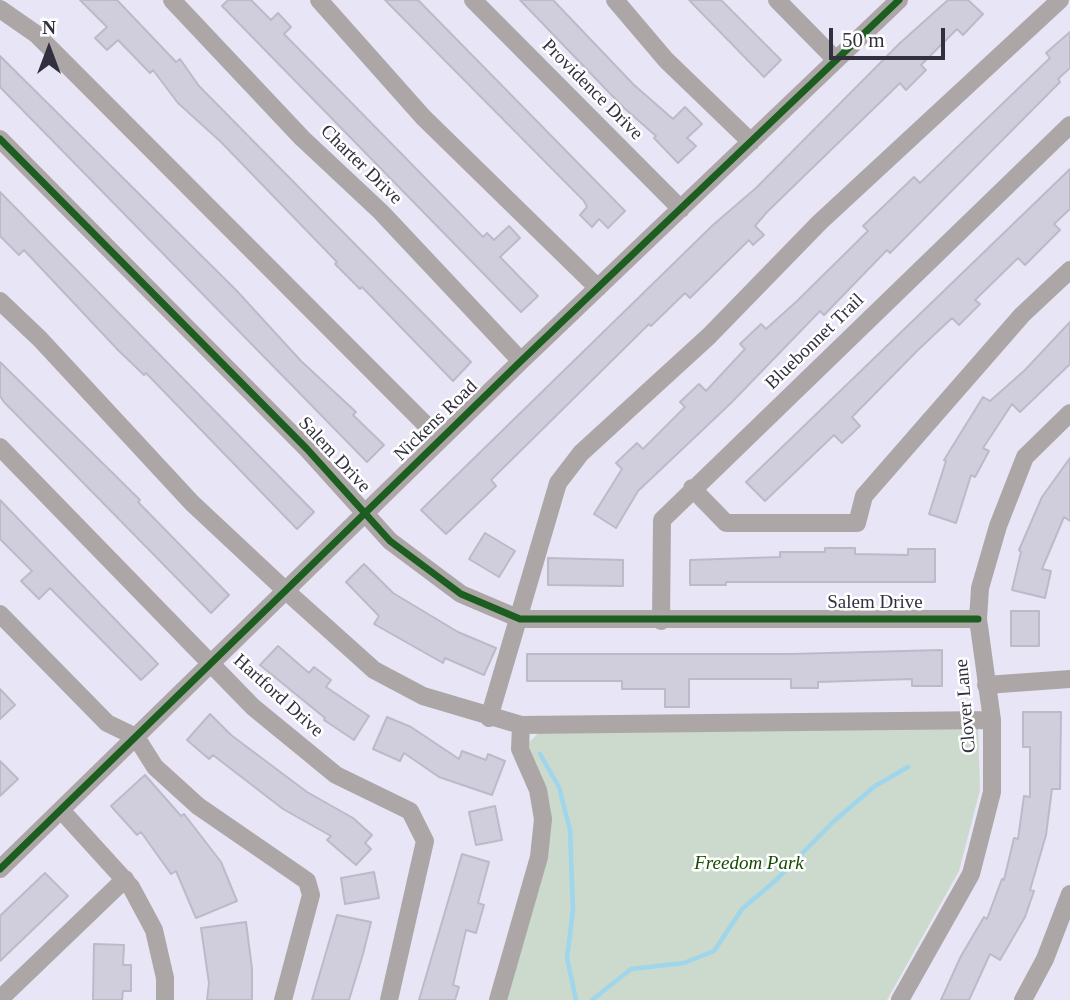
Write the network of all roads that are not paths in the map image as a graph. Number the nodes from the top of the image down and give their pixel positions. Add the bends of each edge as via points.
1 (172, 0) edge
2 (319, 0) edge
3 (473, 0) edge
4 (615, 0) edge
5 (777, 0) edge
6 (899, 0) edge
7 (1060, 0) edge
8 (0, 9) edge
9 (836, 60) junction
10 (1070, 125) edge
11 (0, 139) edge
12 (751, 142) junction
13 (681, 209) junction
14 (1070, 270) edge
15 (598, 288) junction
16 (0, 301) edge
17 (521, 361) junction
18 (1070, 413) edge
19 (440, 439) junction
20 (0, 447) edge
21 (692, 488) junction
22 (365, 512) junction
23 (285, 590) junction
24 (0, 614) edge
25 (520, 619) junction
26 (978, 619) junction
27 (661, 621) junction
28 (210, 662) junction
29 (1070, 678) edge
30 (986, 685) junction
31 (489, 718) junction
32 (992, 720) junction
33 (521, 725) junction
34 (136, 737) junction
35 (61, 810) junction
36 (0, 869) edge
37 (125, 880) junction
38 (1070, 894) edge
39 (0, 999) edge
40 (165, 1000) edge
41 (283, 1000) edge
42 (389, 1000) edge
43 (498, 1000) edge
44 (900, 1000) edge
45 (1023, 1000) edge

1 - 17 street, Charter Drive via 302,138 382,212
2 - 15 street via 423,117
3 - 13 street, Providence Drive
4 - 12 street via 666,60
5 - 9 street
6 - 9 street, Nickens Road
7 - 25 street via 820,222 709,336 581,453 558,483
8 - 19 street via 36,34
9 - 12 street, Nickens Road
10 - 21 street, Bluebonnet Trail
11 - 22 street, Salem Drive
12 - 13 street, Nickens Road
13 - 15 street, Nickens Road
14 - 21 street via 1022,316 864,496 857,523 726,523
15 - 17 street, Nickens Road
16 - 23 street via 192,503
17 - 19 street, Nickens Road
18 - 26 street, Clover Lane via 1026,457 998,526 980,588
19 - 22 street, Nickens Road
20 - 28 street, Hartford Drive
21 - 27 street, Bluebonnet Trail via 662,520
22 - 23 street, Nickens Road
22 - 25 street, Salem Drive via 390,541 432,575 461,594
23 - 28 street, Nickens Road
23 - 31 street via 374,670 423,696
24 - 34 street via 107,723
25 - 27 street, Salem Drive
25 - 31 street
26 - 27 street, Salem Drive
26 - 30 street, Clover Lane
28 - 34 street, Nickens Road
28 - 42 street, Hartford Drive via 253,707 336,775 410,811 425,841
29 - 30 street
30 - 32 street, Clover Lane
31 - 33 street
32 - 33 street
32 - 44 street, Clover Lane via 992,792 971,874
33 - 43 street via 520,749 538,790 543,819 539,857
34 - 35 street, Nickens Road
34 - 41 street via 155,767 198,806 307,881 311,895
35 - 36 street, Nickens Road
35 - 37 street
37 - 39 street
37 - 40 street via 155,930
38 - 45 street

